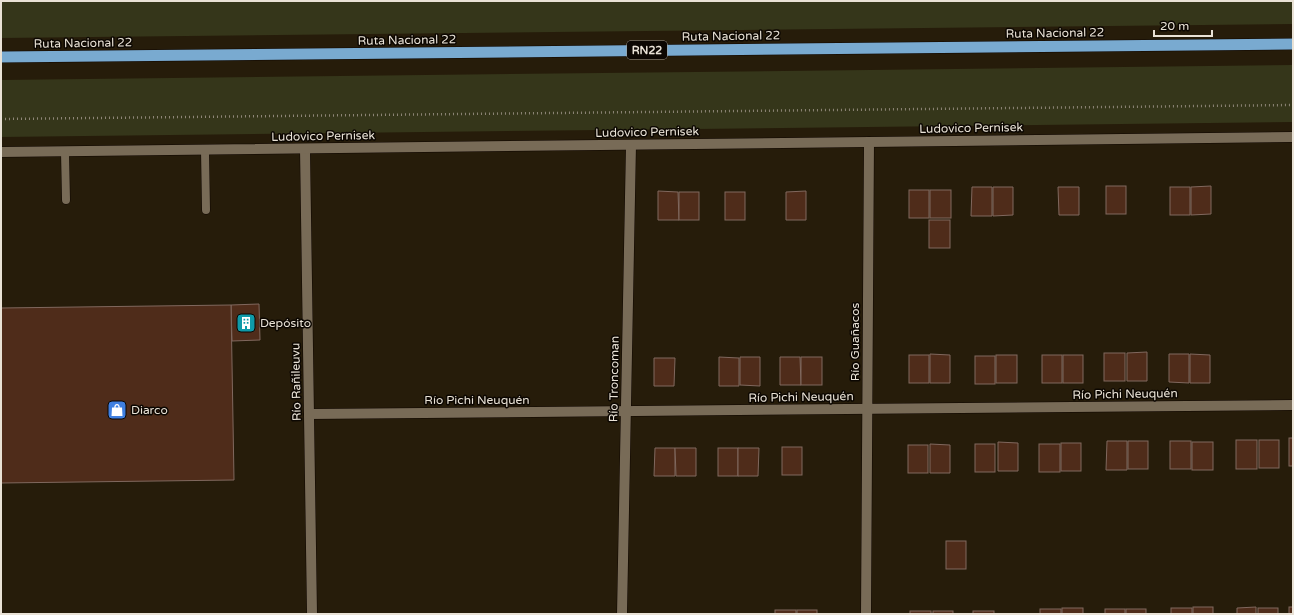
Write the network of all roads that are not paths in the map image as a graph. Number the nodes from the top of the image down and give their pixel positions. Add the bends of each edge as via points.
1 (1293, 44) edge
2 (1, 57) edge
3 (1293, 137) edge
4 (869, 142) junction
5 (631, 145) junction
6 (305, 149) junction
7 (205, 150) junction
8 (1, 152) edge
9 (65, 152) junction
10 (66, 200) dead end
11 (206, 210) dead end
12 (1293, 405) edge
13 (867, 409) junction
14 (626, 412) junction
15 (309, 414) junction
16 (312, 614) edge
17 (622, 614) edge
18 (866, 614) edge

1 - 2 highway, Ruta Nacional 22 / RN22
3 - 4 street, Ludovico Pernisek
4 - 5 street, Ludovico Pernisek
4 - 13 street, Río Guañacos
5 - 6 street, Ludovico Pernisek
5 - 14 street, Río Troncoman
6 - 7 street, Ludovico Pernisek
6 - 15 street, Río Rañileuvu
7 - 9 street, Ludovico Pernisek
7 - 11 lane
8 - 9 street, Ludovico Pernisek
9 - 10 lane
12 - 13 street, Río Pichi Neuquén
13 - 14 street, Río Pichi Neuquén
13 - 18 street, Río Guañacos
14 - 15 street, Río Pichi Neuquén
14 - 17 street, Río Troncoman
15 - 16 street, Río Rañileuvu

